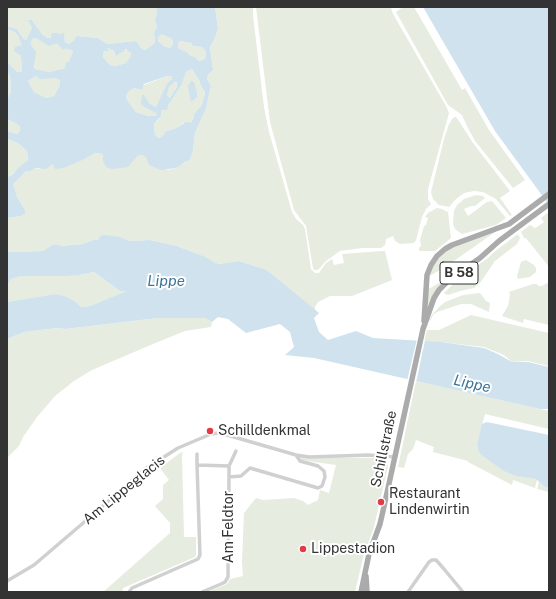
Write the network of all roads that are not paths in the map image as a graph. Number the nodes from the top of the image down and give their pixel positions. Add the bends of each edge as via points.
1 (549, 194) edge
2 (549, 204) edge
3 (423, 329) junction
4 (236, 451) dead end
5 (197, 454) dead end
6 (296, 455) junction
7 (395, 457) junction
8 (197, 465) junction
9 (229, 466) junction
10 (229, 477) junction
11 (365, 573) junction
12 (7, 581) edge
13 (361, 591) edge
14 (129, 592) edge
15 (202, 592) edge
16 (367, 592) edge
17 (408, 592) edge
18 (463, 592) edge

1 - 3 main road, B 58 via 509,224 452,245 437,256 427,275
2 - 3 main road, B 58 via 450,279 439,290
3 - 7 main road, Schillstraße / B 58
4 - 9 street
5 - 8 street
6 - 7 street, Am Lippeglacis
6 - 10 street, Am Feldtor via 300,461 318,466 324,471 322,486 318,488 250,468 241,476
6 - 12 street, Am Lippeglacis via 219,433 195,440 145,469 34,565
7 - 11 main road, Schillstraße / B 58 via 380,524
8 - 9 street
8 - 14 street via 200,555 198,559 132,588
9 - 10 street
10 - 15 street, Am Feldtor via 228,577 225,582
11 - 13 main road, Schillstraße / B 58
11 - 16 main road, Schillstraße / B 58
17 - 18 street via 432,560 436,560

